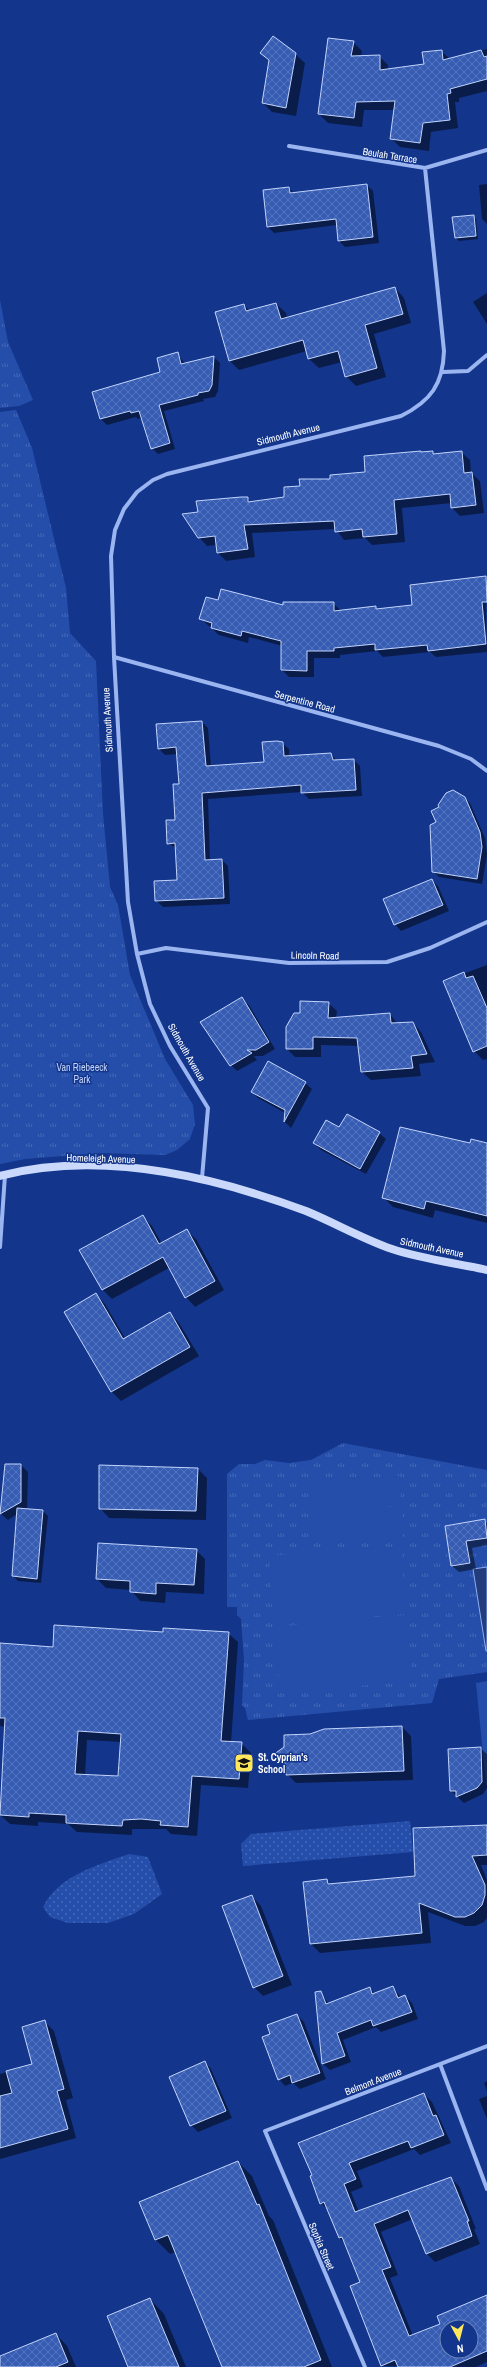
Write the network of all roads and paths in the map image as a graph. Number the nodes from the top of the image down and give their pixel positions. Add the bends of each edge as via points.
1 (289, 146) dead end
2 (487, 150) edge
3 (425, 168) junction
4 (487, 355) edge
5 (443, 372) junction
6 (114, 657) junction
7 (487, 771) edge
8 (487, 922) edge
9 (137, 954) junction
10 (3, 1175) edge
11 (202, 1178) junction
12 (0, 1247) edge
13 (487, 1270) edge
14 (487, 2046) edge
15 (440, 2064) junction
16 (265, 2131) joint
17 (487, 2189) edge
18 (365, 2367) edge

1 - 3 street, Beulah Terrace
2 - 3 street, Beulah Terrace
3 - 5 street, Sidmouth Avenue via 444,351
4 - 5 street via 468,371
5 - 6 street, Sidmouth Avenue via 424,402 401,416 167,474 144,485 128,502 115,530 111,556
6 - 7 street, Serpentine Road via 439,746 471,759
6 - 9 street, Sidmouth Avenue via 126,880
8 - 9 street, Lincoln Road via 430,948 387,962 289,963 166,948
9 - 11 street, Sidmouth Avenue via 156,1019 208,1108
10 - 11 street, Homeleigh Avenue via 76,1166 138,1169
10 - 12 street
11 - 13 street, Sidmouth Avenue via 255,1193 306,1212 392,1249
14 - 15 street, Belmont Avenue
15 - 16 street, Belmont Avenue
15 - 17 street
16 - 18 street, Sophia Street

